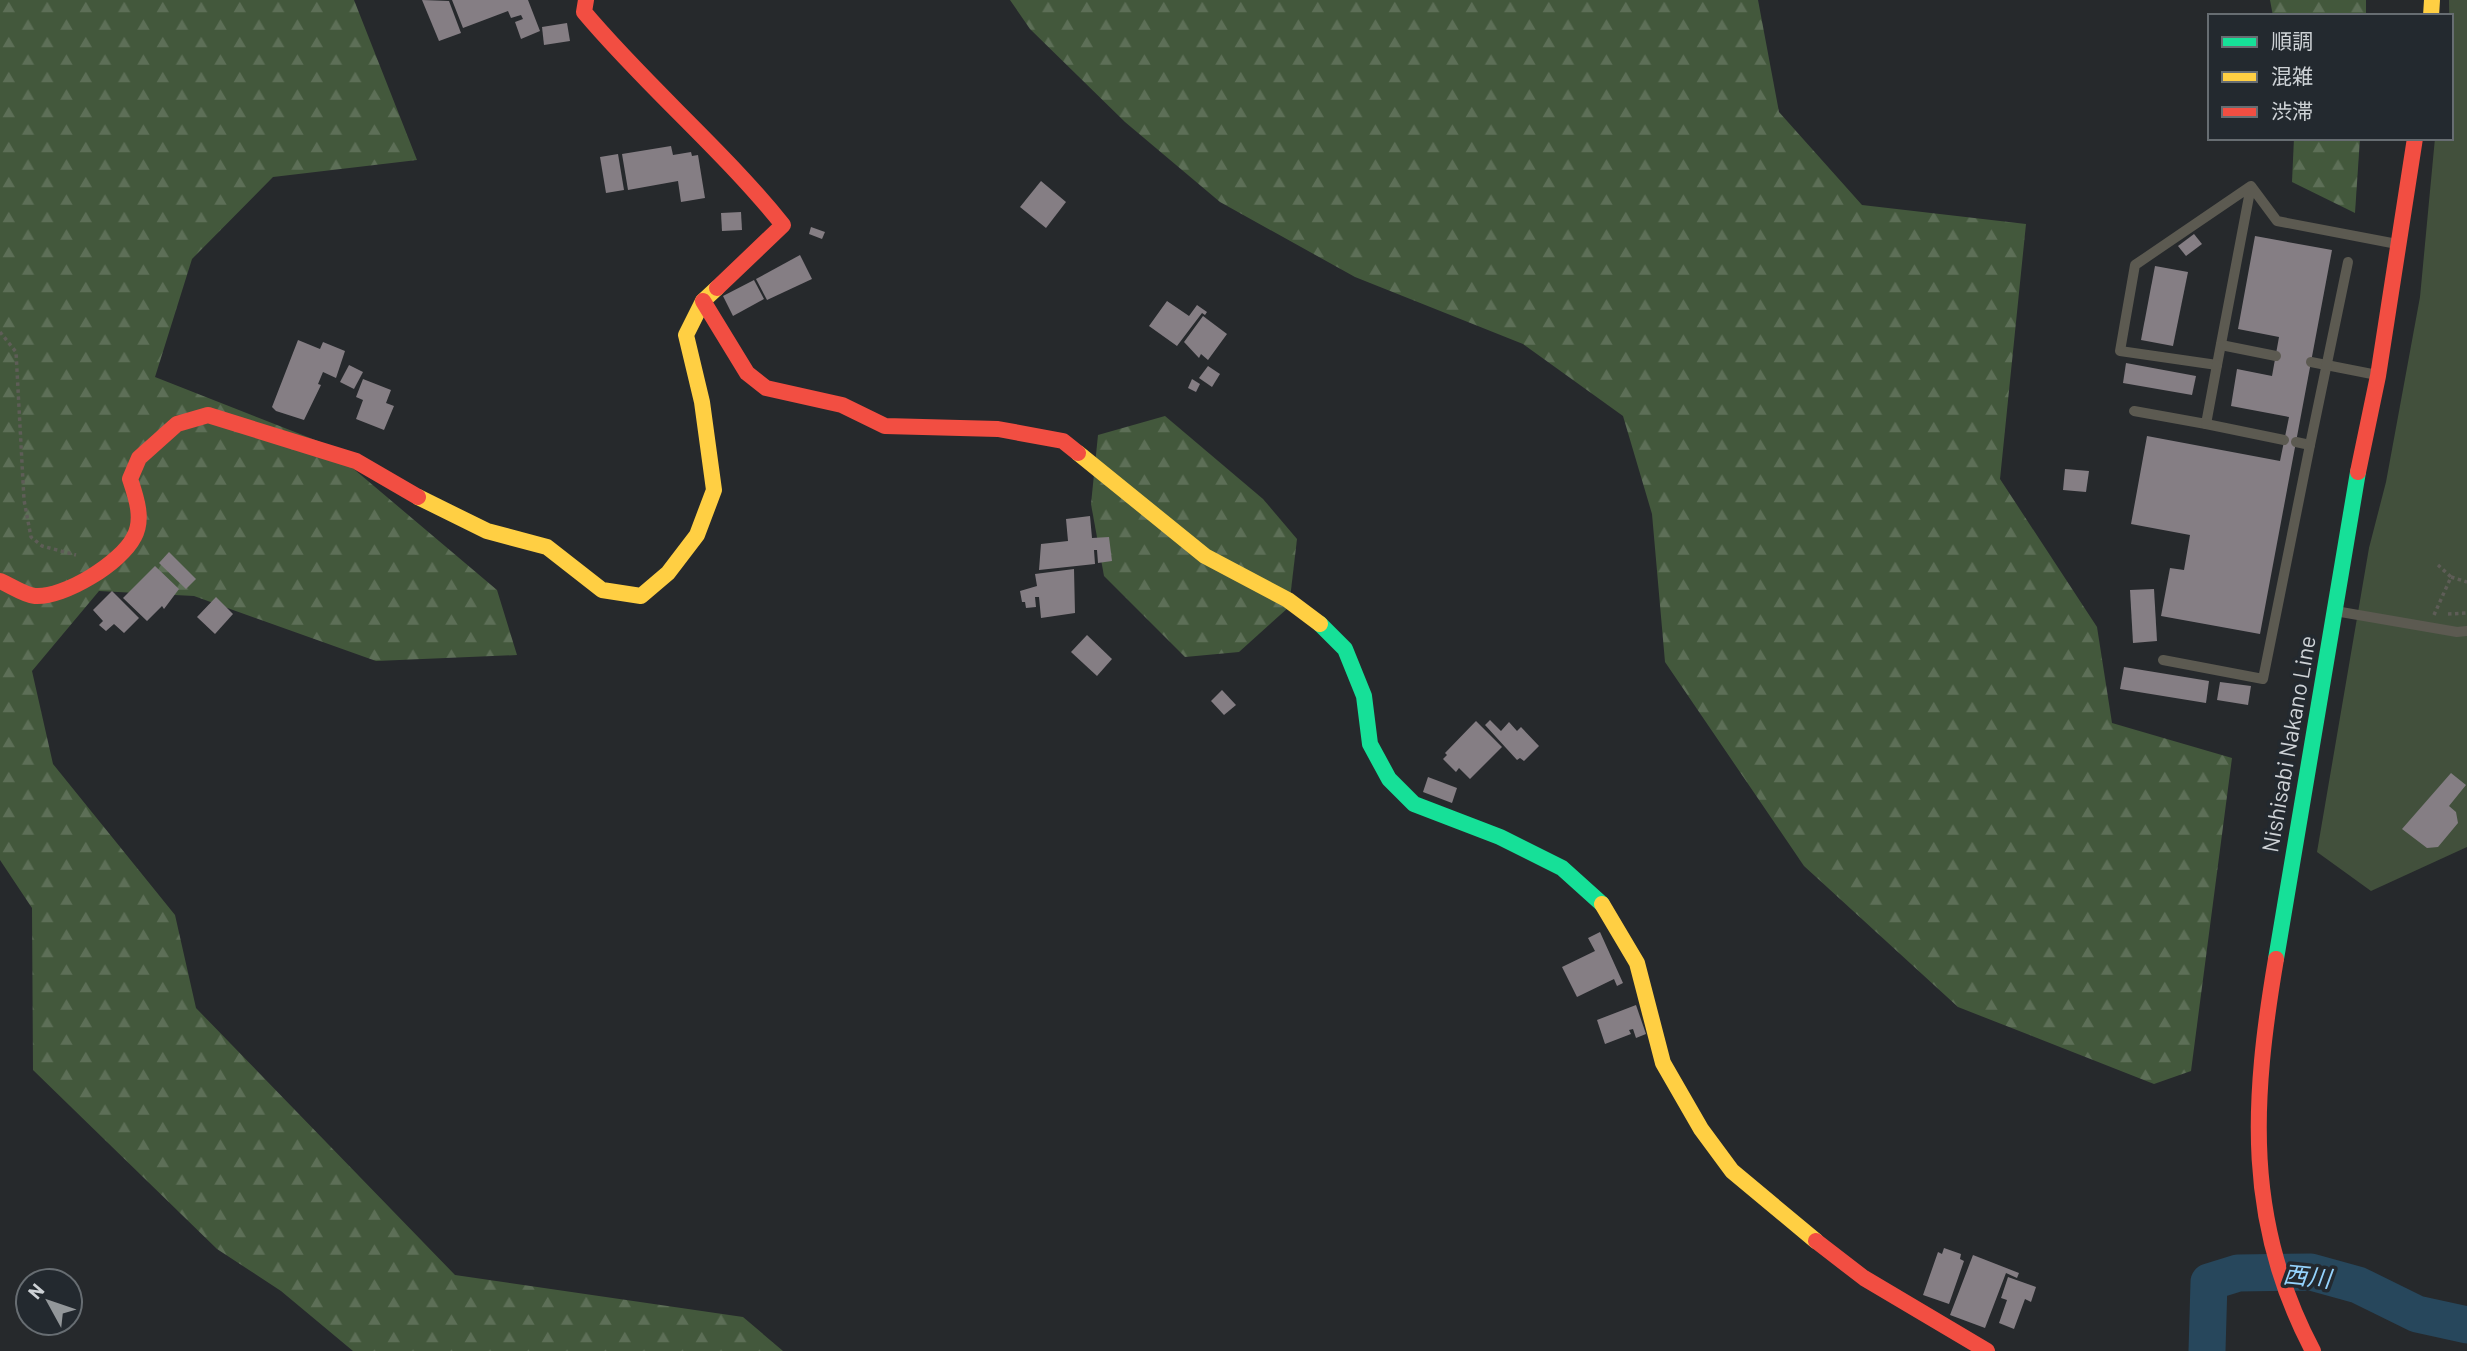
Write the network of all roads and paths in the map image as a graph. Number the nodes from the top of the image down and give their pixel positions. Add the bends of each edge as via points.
1 (586, 0) edge
2 (2415, 140) edge
3 (2251, 186) junction
4 (2400, 244) junction
5 (2348, 262) dead end
6 (703, 302) junction
7 (0, 332) edge
8 (2221, 345) junction
9 (2276, 356) dead end
10 (2311, 362) dead end
11 (2217, 365) junction
12 (2327, 365) junction
13 (2378, 376) junction
14 (2134, 411) dead end
15 (2206, 424) junction
16 (2310, 445) junction
17 (112, 564) junction
18 (2438, 565) dead end
19 (2451, 578) junction
20 (0, 581) edge
21 (2467, 582) edge
22 (2335, 611) junction
23 (2467, 612) edge
24 (2467, 631) edge
25 (2163, 660) dead end
26 (1987, 1351) edge
27 (2313, 1351) edge

1 - 6 street via 584,12 617,53 656,88 783,225
2 - 4 street, Nishisabi Nakano Line
3 - 4 lane via 2277,221
3 - 8 lane
3 - 11 lane via 2135,265 2120,351
4 - 13 street, Nishisabi Nakano Line
5 - 12 lane
6 - 17 street via 686,335 702,402 714,490 697,535 668,573 641,596 602,590 547,547 487,531 356,461 208,415 177,424 139,458 130,479 139,508 135,536
6 - 26 street via 747,373 766,388 842,405 885,426 998,429 1063,442 1205,556 1288,600 1317,621 1345,649 1364,696 1370,744 1389,779 1414,804 1500,837 1562,868 1604,905 1636,963 1663,1063 1701,1129 1732,1171 1864,1278
7 - 17 path via 16,352 24,499 31,537 42,546
8 - 9 lane
8 - 11 lane
10 - 12 lane
11 - 15 lane
12 - 13 lane
12 - 16 lane
13 - 22 street, Nishisabi Nakano Line
14 - 15 lane
15 - 16 lane
16 - 25 lane via 2263,679
17 - 20 street via 61,591 34,596
18 - 19 path
19 - 21 path
19 - 23 path via 2434,615
22 - 24 lane
22 - 27 street, Nishisabi Nakano Line via 2260,1046 2256,1107 2266,1231 2282,1293

